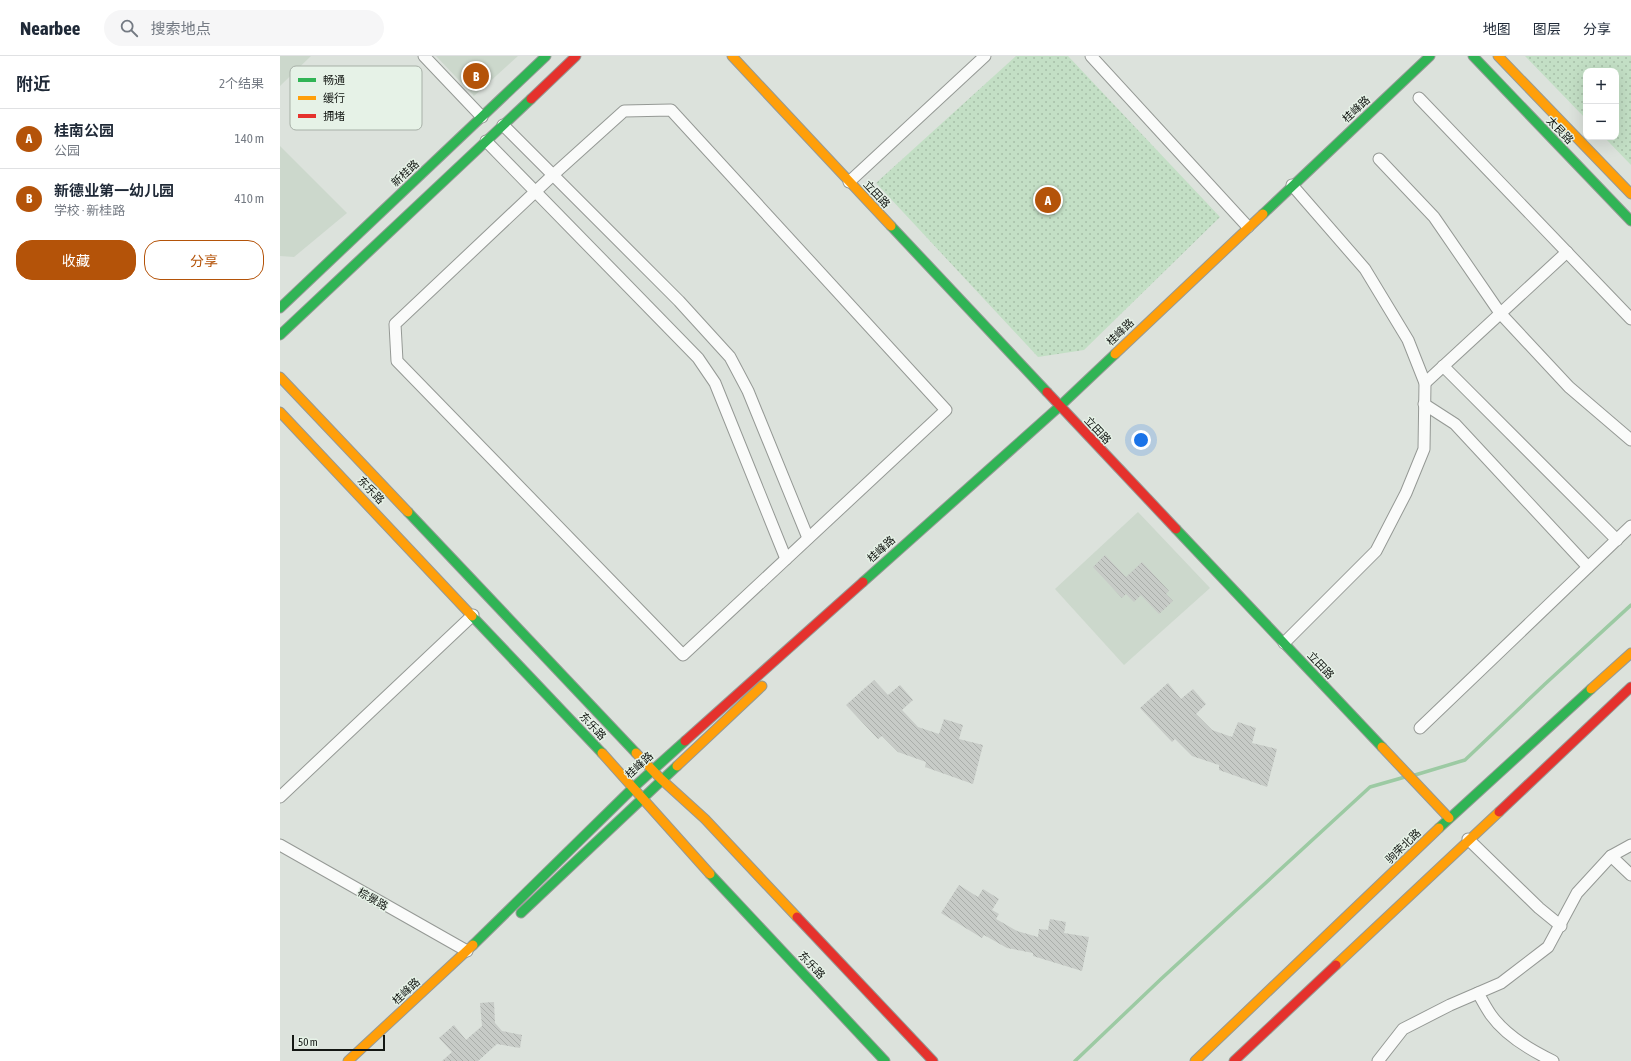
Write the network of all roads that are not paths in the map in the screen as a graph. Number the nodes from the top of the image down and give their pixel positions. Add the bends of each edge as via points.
1 (424, 56) edge
2 (546, 56) edge
3 (576, 56) edge
4 (732, 56) edge
5 (985, 56) edge
6 (1091, 56) edge
7 (1430, 56) edge
8 (1438, 56) edge
9 (1472, 56) edge
10 (1498, 56) edge
11 (1420, 98) dead end
12 (482, 117) junction
13 (503, 125) junction
14 (486, 141) junction
15 (1379, 159) dead end
16 (553, 175) junction
17 (849, 182) junction
18 (1294, 187) junction
19 (536, 192) junction
20 (1631, 194) edge
21 (1631, 221) edge
22 (1248, 227) junction
23 (1567, 252) junction
24 (280, 308) edge
25 (1500, 313) junction
26 (1631, 319) edge
27 (280, 335) edge
28 (1443, 366) junction
29 (280, 377) edge
30 (1425, 383) junction
31 (1424, 404) junction
32 (1061, 408) junction
33 (280, 412) edge
34 (1631, 440) edge
35 (1631, 526) edge
36 (808, 538) junction
37 (1617, 540) junction
38 (786, 559) junction
39 (1588, 567) junction
40 (473, 615) junction
41 (1284, 643) junction
42 (800, 651) dead end
43 (1631, 653) edge
44 (771, 678) dead end
45 (1631, 687) edge
46 (1420, 728) dead end
47 (652, 769) junction
48 (661, 780) junction
49 (634, 787) junction
50 (280, 797) edge
51 (643, 798) junction
52 (1449, 818) junction
53 (1468, 839) junction
54 (280, 845) edge
55 (1631, 845) edge
56 (1611, 856) junction
57 (1631, 875) edge
58 (515, 918) dead end
59 (1561, 926) junction
60 (474, 953) junction
61 (1478, 993) junction
62 (348, 1061) edge
63 (885, 1061) edge
64 (933, 1061) edge
65 (1195, 1061) edge
66 (1234, 1061) edge
67 (1378, 1061) edge
68 (1553, 1061) edge

1 - 12 street
2 - 12 street, 新桂路
3 - 13 street
4 - 17 street, 立田路
5 - 17 street
6 - 22 street
7 - 18 street, 桂峰路
8 - 18 street
9 - 21 street, 太艮路
10 - 20 street, 太艮路
11 - 23 street
12 - 24 street, 新桂路
13 - 14 street
13 - 16 street
14 - 19 street
14 - 27 street
15 - 25 street via 1434,217
16 - 19 street
16 - 36 street via 679,301 730,357 748,391
16 - 36 street via 624,111 671,110 946,410
17 - 32 street, 立田路
18 - 22 street, 桂峰路
18 - 30 street via 1365,269 1408,340
18 - 32 street
19 - 38 street via 698,358 715,383
19 - 38 street via 395,324 397,361 683,654
22 - 32 street, 桂峰路
23 - 25 street
23 - 26 street
25 - 28 street
25 - 34 street via 1569,387
28 - 30 street
28 - 37 street
29 - 47 street, 东乐路
30 - 31 street
31 - 39 street via 1455,424
31 - 41 street via 1424,450 1406,494 1376,551
32 - 41 street, 立田路
32 - 42 street
32 - 47 street, 桂峰路
33 - 40 street, 东乐路
35 - 37 street
36 - 38 street
37 - 39 street
39 - 46 street
40 - 49 street, 东乐路
40 - 50 street
41 - 52 street, 立田路
43 - 52 street, 驹荣北路
44 - 48 street
45 - 53 street
47 - 48 street, 东乐路
47 - 49 street, 桂峰路
48 - 51 street
48 - 64 street, 东乐路 via 706,819
49 - 51 street, 东乐路
49 - 60 street, 桂峰路
51 - 58 street
51 - 63 street, 东乐路 via 688,850
52 - 65 street, 驹荣北路
53 - 59 street
53 - 66 street
54 - 60 street, 棕景路
55 - 56 street
56 - 57 street
56 - 59 street via 1577,893
59 - 61 street via 1548,947 1501,983
60 - 62 street, 桂峰路
61 - 67 street via 1403,1029
61 - 68 street via 1491,1015 1506,1030 1529,1050

